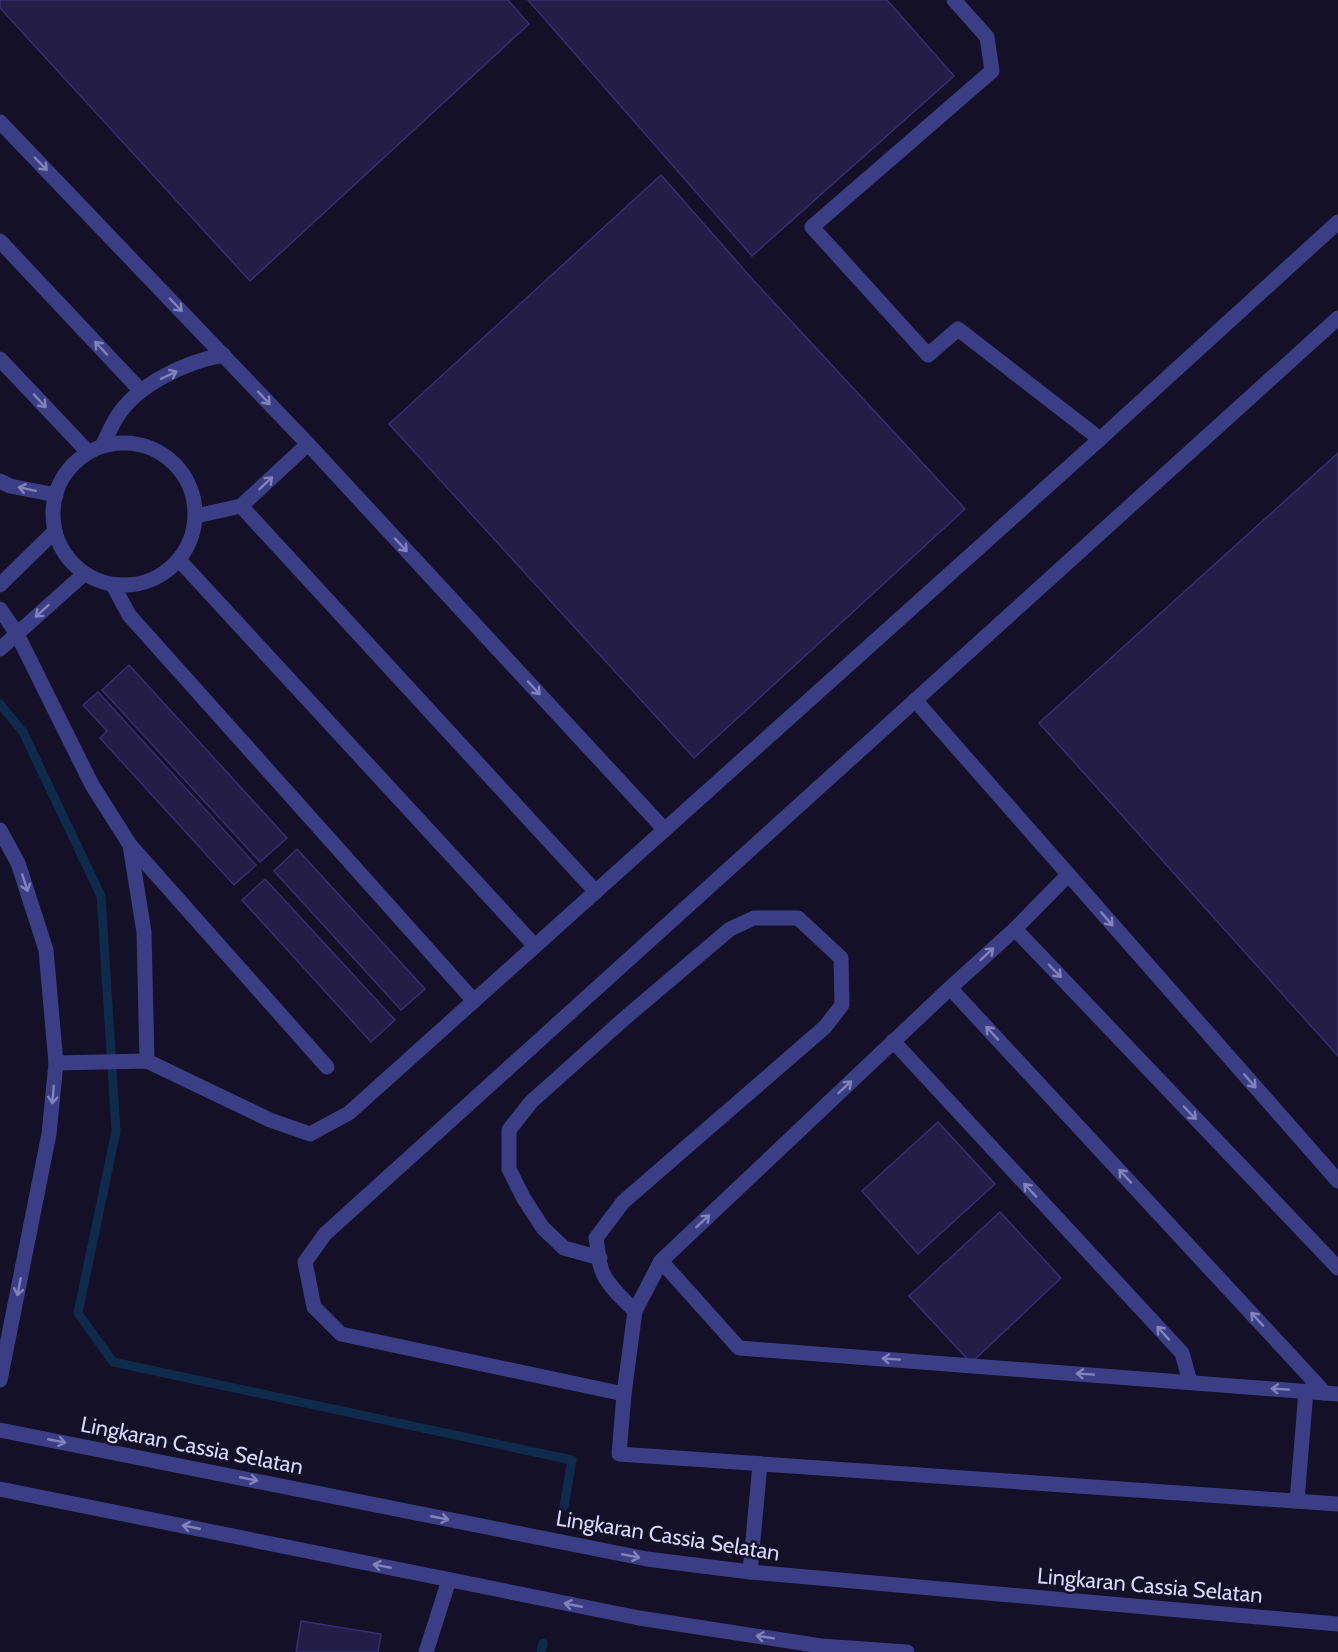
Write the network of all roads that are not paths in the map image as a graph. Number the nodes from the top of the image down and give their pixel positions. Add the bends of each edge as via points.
1 (954, 0) edge
2 (0, 122) edge
3 (1338, 222) edge
4 (0, 240) edge
5 (1338, 318) edge
6 (224, 355) junction
7 (0, 359) edge
8 (141, 391) junction
9 (1100, 440) junction
10 (308, 444) junction
11 (95, 449) junction
12 (0, 482) edge
13 (56, 495) junction
14 (241, 506) junction
15 (196, 516) junction
16 (55, 531) junction
17 (180, 561) junction
18 (84, 574) junction
19 (0, 585) edge
20 (113, 585) junction
21 (0, 609) edge
22 (17, 634) junction
23 (0, 649) edge
24 (915, 700) junction
25 (0, 830) edge
26 (665, 830) junction
27 (130, 845) junction
28 (1068, 875) junction
29 (596, 892) junction
30 (1015, 929) junction
31 (535, 946) junction
32 (950, 988) junction
33 (474, 1001) junction
34 (893, 1041) junction
35 (147, 1061) junction
36 (62, 1063) junction
37 (327, 1067) dead end
38 (1338, 1181) edge
39 (600, 1258) junction
40 (661, 1261) junction
41 (1338, 1268) edge
42 (635, 1311) junction
43 (0, 1380) edge
44 (1190, 1382) junction
45 (1306, 1391) junction
46 (1332, 1393) edge
47 (624, 1394) junction
48 (0, 1430) edge
49 (760, 1464) junction
50 (0, 1489) edge
51 (1297, 1501) junction
52 (1338, 1504) edge
53 (750, 1572) junction
54 (448, 1580) junction
55 (1338, 1624) edge
56 (426, 1652) edge
57 (907, 1652) edge

1 - 9 street via 987,37 992,71 812,227 928,355 958,329
2 -> 6 street
3 - 9 street
8 -> 4 street
5 - 24 street
8 -> 6 street via 204,359
6 -> 10 street
7 -> 11 street
8 - 11 street via 118,415
9 - 26 street
14 -> 10 street
10 -> 26 street
11 - 13 street via 74,463
11 - 15 street via 125,443 147,446 167,456 183,473 193,493
13 -> 12 street
13 - 16 street
14 - 15 street
14 - 29 street
15 - 17 street via 192,540
16 - 18 street via 61,548
16 - 19 street
17 - 20 street via 161,577 138,585
17 - 31 street
18 - 20 street
18 -> 22 street
20 - 33 street via 129,615
21 - 22 street
22 - 23 street
22 - 27 street via 92,785
24 - 28 street
24 - 47 street via 325,1234 305,1262 314,1306 341,1334
25 -> 36 street via 18,862 46,950
26 - 29 street
27 - 35 street via 144,932
27 - 37 street
28 - 30 street
28 -> 38 street
29 - 31 street
32 -> 30 street
30 -> 41 street
31 - 33 street
32 - 34 street
46 -> 32 street
33 - 35 street via 348,1113 310,1134 270,1120
40 -> 34 street
44 -> 34 street via 1182,1353
35 - 36 street
36 -> 43 street
39 - 39 street via 564,1248 543,1228 509,1169 509,1130 531,1102 730,929 754,918 798,918 841,958 842,1005 825,1027 623,1202 596,1238
39 - 42 street via 602,1272
40 - 42 street
44 -> 40 street via 739,1348
42 - 47 street
45 -> 44 street
45 - 46 street
45 - 51 street
47 - 49 street via 619,1454
48 -> 53 street, Lingkaran Cassia Selatan via 647,1559
49 - 51 street
49 - 53 street
54 -> 50 street
51 - 52 street
53 - 55 street, Lingkaran Cassia Selatan
54 - 56 street
57 -> 54 street via 821,1646 650,1620

